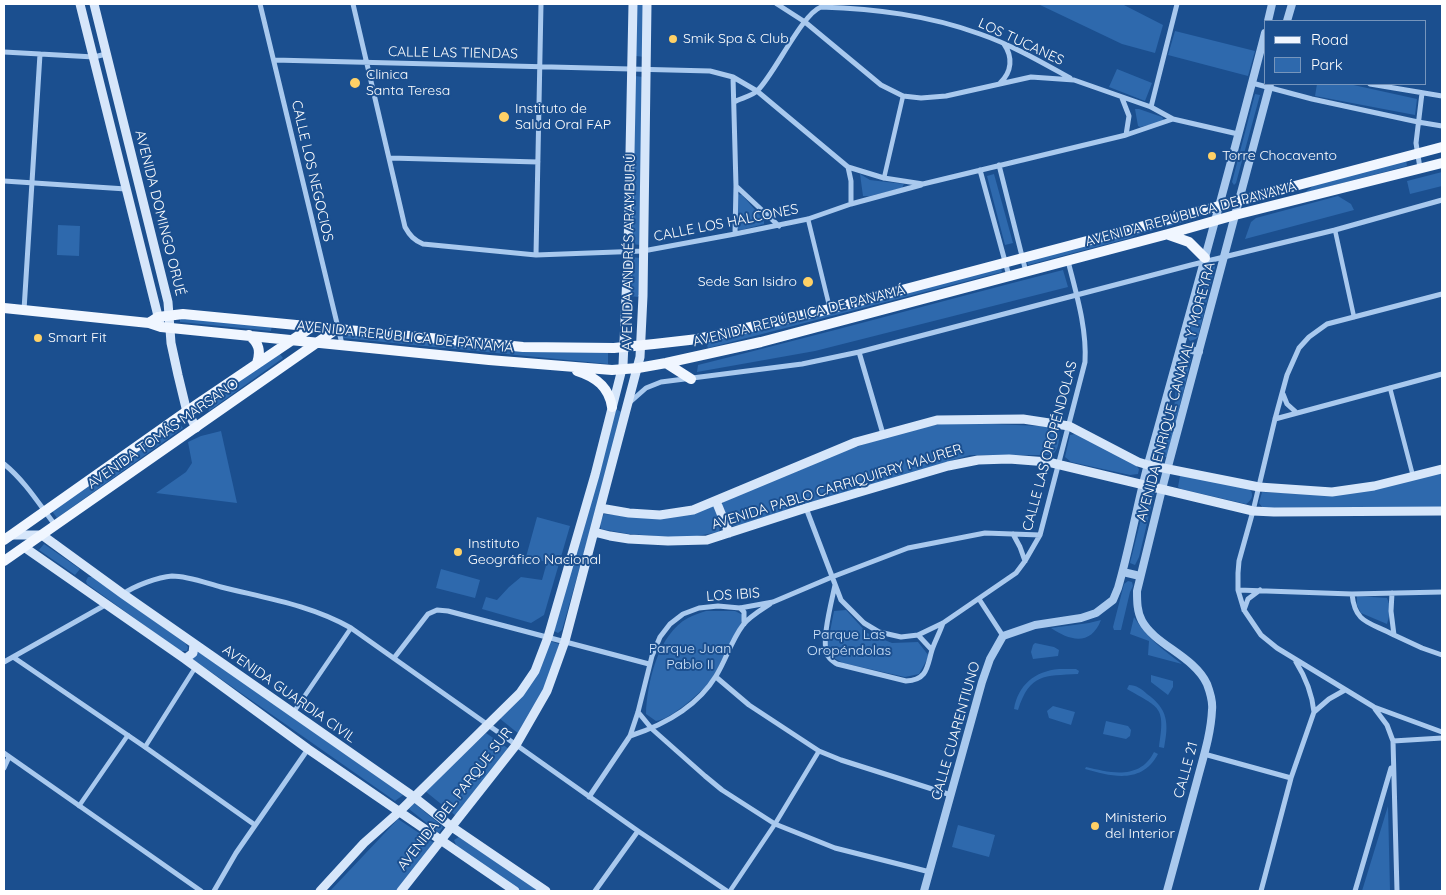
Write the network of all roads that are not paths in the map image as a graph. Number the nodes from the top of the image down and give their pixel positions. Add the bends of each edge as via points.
1 (80, 4) edge
2 (94, 4) edge
3 (260, 4) edge
4 (353, 4) edge
5 (541, 4) edge
6 (633, 4) edge
7 (647, 4) edge
8 (777, 4) edge
9 (1176, 4) edge
10 (1272, 4) edge
11 (1292, 4) edge
12 (1268, 20) edge
13 (1287, 20) edge
14 (805, 22) junction
15 (1264, 41) edge
16 (1004, 44) junction
17 (4, 52) edge
18 (40, 54) junction
19 (106, 54) junction
20 (1262, 57) edge
21 (94, 58) junction
22 (274, 60) junction
23 (367, 62) junction
24 (540, 66) junction
25 (632, 68) junction
26 (646, 68) junction
27 (733, 77) junction
28 (1074, 80) junction
29 (1252, 83) junction
30 (997, 84) junction
31 (1283, 85) edge
32 (1376, 85) edge
33 (1270, 86) edge
34 (758, 91) junction
35 (1288, 92) junction
36 (1422, 93) junction
37 (903, 96) junction
38 (1442, 96) edge
39 (1122, 98) junction
40 (734, 102) junction
41 (1151, 107) junction
42 (1173, 119) junction
43 (1418, 122) junction
44 (1442, 126) edge
45 (1238, 134) junction
46 (1126, 135) junction
47 (1442, 147) edge
48 (1417, 153) junction
49 (390, 158) junction
50 (538, 162) junction
51 (1442, 163) edge
52 (999, 165) junction
53 (848, 167) junction
54 (1420, 168) junction
55 (980, 170) junction
56 (884, 178) junction
57 (4, 181) edge
58 (32, 183) junction
59 (923, 184) junction
60 (736, 186) junction
61 (126, 189) junction
62 (1442, 200) edge
63 (1238, 201) junction
64 (851, 204) junction
65 (1219, 207) junction
66 (1235, 215) junction
67 (808, 219) junction
68 (1215, 221) junction
69 (779, 226) junction
70 (1335, 230) junction
71 (735, 234) junction
72 (1168, 234) junction
73 (643, 251) junction
74 (628, 252) junction
75 (536, 255) junction
76 (1225, 257) junction
77 (1022, 258) junction
78 (1204, 260) junction
79 (1068, 261) junction
80 (1005, 262) junction
81 (1026, 272) junction
82 (1009, 276) junction
83 (1442, 294) edge
84 (1076, 296) junction
85 (627, 303) junction
86 (643, 303) junction
87 (4, 308) edge
88 (830, 309) junction
89 (24, 310) junction
90 (170, 315) junction
91 (1354, 316) junction
92 (160, 324) junction
93 (312, 326) junction
94 (338, 328) junction
95 (249, 335) junction
96 (698, 338) junction
97 (292, 340) junction
98 (320, 342) junction
99 (342, 344) junction
100 (642, 346) junction
101 (1181, 347) junction
102 (625, 348) junction
103 (859, 352) junction
104 (1199, 352) junction
105 (700, 356) junction
106 (257, 363) junction
107 (666, 364) junction
108 (564, 367) junction
109 (638, 368) junction
110 (622, 370) junction
111 (1442, 374) edge
112 (692, 378) junction
113 (1390, 388) junction
114 (1282, 392) junction
115 (613, 405) junction
116 (628, 405) junction
117 (187, 411) junction
118 (1297, 413) junction
119 (1275, 419) junction
120 (1069, 426) junction
121 (196, 428) junction
122 (883, 434) junction
123 (4, 464) edge
124 (1058, 464) junction
125 (1148, 465) junction
126 (1442, 469) edge
127 (1168, 470) junction
128 (1413, 476) junction
129 (1143, 484) junction
130 (1259, 487) junction
131 (1162, 490) junction
132 (716, 501) junction
133 (600, 508) junction
134 (806, 508) junction
135 (1253, 510) junction
136 (44, 511) junction
137 (1442, 511) edge
138 (56, 525) junction
139 (594, 532) junction
140 (729, 533) junction
141 (1012, 534) junction
142 (42, 535) junction
143 (1040, 535) junction
144 (8, 538) edge
145 (24, 547) junction
146 (4, 561) edge
147 (1025, 561) junction
148 (1122, 572) junction
149 (94, 573) junction
150 (1140, 576) junction
151 (832, 577) junction
152 (835, 584) junction
153 (86, 590) junction
154 (1238, 590) junction
155 (1260, 590) junction
156 (1442, 592) edge
157 (1392, 593) junction
158 (123, 594) junction
159 (1352, 594) junction
160 (979, 599) junction
161 (773, 602) junction
162 (107, 604) junction
163 (740, 608) junction
164 (1244, 610) junction
165 (943, 623) junction
166 (744, 624) junction
167 (351, 628) junction
168 (918, 635) junction
169 (1394, 635) junction
170 (1003, 636) junction
171 (548, 637) junction
172 (564, 641) junction
173 (194, 644) junction
174 (932, 650) junction
175 (1442, 655) edge
176 (13, 657) junction
177 (394, 658) junction
178 (185, 659) junction
179 (1296, 661) junction
180 (4, 662) edge
181 (650, 664) junction
182 (196, 668) junction
183 (716, 677) junction
184 (1206, 683) joint
185 (1345, 690) junction
186 (1374, 707) junction
187 (638, 712) junction
188 (1314, 712) junction
189 (293, 713) junction
190 (487, 724) junction
191 (652, 729) junction
192 (1442, 732) edge
193 (128, 736) junction
194 (630, 736) junction
195 (1442, 738) edge
196 (1393, 742) junction
197 (516, 745) junction
198 (145, 747) junction
199 (308, 749) junction
200 (819, 752) junction
201 (4, 753) edge
202 (1204, 754) junction
203 (9, 757) junction
204 (1393, 762) junction
205 (4, 768) edge
206 (1291, 778) junction
207 (951, 795) junction
208 (414, 797) junction
209 (589, 797) junction
210 (79, 806) junction
211 (399, 812) junction
212 (775, 824) junction
213 (255, 825) junction
214 (452, 827) junction
215 (638, 831) junction
216 (441, 840) junction
217 (930, 872) junction
218 (512, 890) edge
219 (201, 891) edge
220 (214, 891) edge
221 (320, 891) edge
222 (401, 891) edge
223 (546, 891) edge
224 (595, 891) edge
225 (729, 891) edge
226 (924, 891) edge
227 (1167, 891) edge
228 (1261, 891) edge
229 (1355, 891) edge
230 (1397, 891) edge

1 - 21 main road, AVENIDA DOMINGO ORUÉ
2 - 19 main road, AVENIDA DOMINGO ORUÉ
3 - 22 street, CALLE LOS NEGOCIOS
4 - 23 street, CALLE LOS HALCONES
5 - 24 street
6 - 25 main road, AVENIDA ANDRÉS ARAMBURÚ
7 - 26 main road, AVENIDA ANDRÉS ARAMBURÚ
8 - 14 street
9 - 41 street
10 - 12 street
11 - 13 street
14 - 16 street, LOS TUCANES via 821,7 908,14 950,24
14 - 34 street, LOS TUCANES
14 - 37 street via 881,85
15 - 20 street, AVENIDA ENRIQUE CANAVAL Y MOREYRA
16 - 28 street, LOS TUCANES
16 - 30 street via 1010,62 1006,75
17 - 18 street
18 - 21 street
18 - 58 street
19 - 21 street
19 - 90 main road, AVENIDA DOMINGO ORUÉ
20 - 29 street, AVENIDA ENRIQUE CANAVAL Y MOREYRA
21 - 61 main road, AVENIDA DOMINGO ORUÉ
22 - 23 street, CALLE LAS TIENDAS
22 - 94 street, CALLE LOS NEGOCIOS
23 - 24 street, CALLE LAS TIENDAS
23 - 49 street, CALLE LOS HALCONES
24 - 25 street, CALLE LAS TIENDAS
24 - 50 street
25 - 26 street, CALLE LAS TIENDAS
25 - 74 main road, AVENIDA ANDRÉS ARAMBURÚ
26 - 27 street, CALLE LAS TIENDAS via 710,71
26 - 73 main road, AVENIDA ANDRÉS ARAMBURÚ
27 - 34 street, CALLE LAS TIENDAS
27 - 40 street
28 - 30 street via 1036,77
28 - 39 street
29 - 33 street
29 - 45 street, AVENIDA ENRIQUE CANAVAL Y MOREYRA
30 - 37 street via 946,96
31 - 35 street
32 - 36 street
33 - 35 street
33 - 63 street, AVENIDA ENRIQUE CANAVAL Y MOREYRA
34 - 40 street
34 - 53 street, CALLE LAS TIENDAS
35 - 43 street
36 - 38 street
36 - 43 street
37 - 56 street
39 - 41 street
39 - 46 street via 1129,116
40 - 60 street
41 - 42 street
42 - 45 street
42 - 46 street, CALLE LOS HALCONES
43 - 44 street
43 - 48 street
45 - 65 street, AVENIDA ENRIQUE CANAVAL Y MOREYRA
46 - 52 street, CALLE LOS HALCONES
47 - 48 main road, AVENIDA REPÚBLICA DE PANAMÁ
48 - 54 street
48 - 63 main road, AVENIDA REPÚBLICA DE PANAMÁ
49 - 50 street
49 - 75 street, CALLE LOS HALCONES via 405,227 416,241 431,246
50 - 75 street
51 - 54 main road, AVENIDA REPÚBLICA DE PANAMÁ
52 - 55 street, CALLE LOS HALCONES
52 - 77 street
53 - 56 street
53 - 64 street
54 - 66 main road, AVENIDA REPÚBLICA DE PANAMÁ
55 - 59 street, CALLE LOS HALCONES
55 - 80 street
56 - 59 street
57 - 58 street
58 - 61 street
58 - 89 street
59 - 64 street, CALLE LOS HALCONES
60 - 69 street
60 - 71 street
61 - 92 main road, AVENIDA DOMINGO ORUÉ
62 - 70 street
63 - 65 main road, AVENIDA REPÚBLICA DE PANAMÁ
63 - 66 street, AVENIDA ENRIQUE CANAVAL Y MOREYRA
64 - 67 street, CALLE LOS HALCONES
65 - 68 street, AVENIDA ENRIQUE CANAVAL Y MOREYRA
65 - 77 main road, AVENIDA REPÚBLICA DE PANAMÁ
66 - 68 main road, AVENIDA REPÚBLICA DE PANAMÁ
66 - 76 street, AVENIDA ENRIQUE CANAVAL Y MOREYRA
67 - 69 street, CALLE LOS HALCONES
67 - 88 street
68 - 72 main road, AVENIDA REPÚBLICA DE PANAMÁ
68 - 78 street, AVENIDA ENRIQUE CANAVAL Y MOREYRA
69 - 71 street, CALLE LOS HALCONES
70 - 76 street
70 - 91 street
71 - 73 street, CALLE LOS HALCONES
72 - 78 main road via 1189,242
72 - 79 main road, AVENIDA REPÚBLICA DE PANAMÁ
73 - 74 street, CALLE LOS HALCONES
73 - 86 main road, AVENIDA ANDRÉS ARAMBURÚ
74 - 75 street, CALLE LOS HALCONES
74 - 85 main road, AVENIDA ANDRÉS ARAMBURÚ
76 - 78 street
76 - 104 street, AVENIDA ENRIQUE CANAVAL Y MOREYRA
77 - 80 main road, AVENIDA REPÚBLICA DE PANAMÁ
77 - 81 street
78 - 84 street
78 - 101 street, AVENIDA ENRIQUE CANAVAL Y MOREYRA
79 - 81 main road, AVENIDA REPÚBLICA DE PANAMÁ
79 - 84 street, CALLE LAS OROPÉNDOLAS
80 - 82 street
80 - 88 main road, AVENIDA REPÚBLICA DE PANAMÁ
81 - 82 main road, AVENIDA REPÚBLICA DE PANAMÁ
82 - 105 main road, AVENIDA REPÚBLICA DE PANAMÁ
83 - 91 street
84 - 103 street
84 - 120 street, CALLE LAS OROPÉNDOLAS via 1086,347
85 - 86 main road
85 - 102 main road, AVENIDA ANDRÉS ARAMBURÚ
86 - 100 main road, AVENIDA ANDRÉS ARAMBURÚ
87 - 89 main road, AVENIDA REPÚBLICA DE PANAMÁ
88 - 96 main road, AVENIDA REPÚBLICA DE PANAMÁ
89 - 92 main road, AVENIDA REPÚBLICA DE PANAMÁ
90 - 92 main road, AVENIDA REPÚBLICA DE PANAMÁ
90 - 93 main road, AVENIDA REPÚBLICA DE PANAMÁ
91 - 114 street via 1327,324 1308,337 1299,348
92 - 95 main road, AVENIDA REPÚBLICA DE PANAMÁ
92 - 117 main road, AVENIDA DOMINGO ORUÉ via 171,343
93 - 94 main road, AVENIDA REPÚBLICA DE PANAMÁ
93 - 97 main road, AVENIDA TOMÁS MARSANO
94 - 98 main road, AVENIDA TOMÁS MARSANO
94 - 99 street, CALLE LOS NEGOCIOS
94 - 102 main road, AVENIDA REPÚBLICA DE PANAMÁ via 523,347
95 - 97 main road, AVENIDA REPÚBLICA DE PANAMÁ
95 - 106 main road via 259,347
96 - 100 main road, AVENIDA REPÚBLICA DE PANAMÁ
96 - 105 main road
97 - 98 main road, AVENIDA REPÚBLICA DE PANAMÁ
97 - 106 main road, AVENIDA TOMÁS MARSANO
98 - 99 main road, AVENIDA REPÚBLICA DE PANAMÁ
98 - 121 main road, AVENIDA TOMÁS MARSANO
99 - 108 main road, AVENIDA REPÚBLICA DE PANAMÁ
100 - 102 main road, AVENIDA REPÚBLICA DE PANAMÁ
100 - 109 main road, AVENIDA ANDRÉS ARAMBURÚ
101 - 104 street
101 - 125 street, AVENIDA ENRIQUE CANAVAL Y MOREYRA
102 - 110 main road, AVENIDA ANDRÉS ARAMBURÚ
103 - 112 street via 802,364
103 - 122 street
104 - 127 street, AVENIDA ENRIQUE CANAVAL Y MOREYRA
105 - 107 main road, AVENIDA REPÚBLICA DE PANAMÁ
106 - 117 main road, AVENIDA TOMÁS MARSANO
107 - 109 main road, AVENIDA REPÚBLICA DE PANAMÁ
107 - 112 main road
108 - 110 main road, AVENIDA REPÚBLICA DE PANAMÁ
108 - 115 main road via 598,381
109 - 110 main road, AVENIDA REPÚBLICA DE PANAMÁ
109 - 116 main road, AVENIDA ANDRÉS ARAMBURÚ
110 - 115 main road, AVENIDA ANDRÉS ARAMBURÚ
111 - 113 street
112 - 116 street via 652,385
113 - 118 street
113 - 128 street
114 - 118 street via 1287,404
114 - 119 street
115 - 116 main road via 622,398
115 - 171 main road, AVENIDA ANDRÉS ARAMBURÚ
116 - 133 main road, AVENIDA ANDRÉS ARAMBURÚ
117 - 121 main road, AVENIDA DOMINGO ORUÉ
117 - 136 main road, AVENIDA TOMÁS MARSANO
118 - 119 street
119 - 130 street
120 - 122 main road, AVENIDA PABLO CARRIQUIRRY MAURER via 1023,418 937,420
120 - 124 street, CALLE LAS OROPÉNDOLAS
120 - 125 main road, AVENIDA PABLO CARRIQUIRRY MAURER
121 - 138 main road, AVENIDA TOMÁS MARSANO
122 - 132 main road, AVENIDA PABLO CARRIQUIRRY MAURER via 824,454
123 - 136 street
124 - 129 main road, AVENIDA PABLO CARRIQUIRRY MAURER
124 - 134 main road, AVENIDA PABLO CARRIQUIRRY MAURER via 1009,459 978,460
124 - 143 street, CALLE LAS OROPÉNDOLAS
125 - 127 main road, AVENIDA PABLO CARRIQUIRRY MAURER
125 - 129 street, AVENIDA ENRIQUE CANAVAL Y MOREYRA
126 - 128 main road, AVENIDA PABLO CARRIQUIRRY MAURER
127 - 130 main road, AVENIDA PABLO CARRIQUIRRY MAURER
127 - 131 street, AVENIDA ENRIQUE CANAVAL Y MOREYRA
128 - 130 main road, AVENIDA PABLO CARRIQUIRRY MAURER via 1332,492
129 - 131 main road, AVENIDA PABLO CARRIQUIRRY MAURER
129 - 148 street, AVENIDA ENRIQUE CANAVAL Y MOREYRA
130 - 135 street
131 - 135 main road, AVENIDA PABLO CARRIQUIRRY MAURER
131 - 150 street, AVENIDA ENRIQUE CANAVAL Y MOREYRA
132 - 133 main road, AVENIDA PABLO CARRIQUIRRY MAURER via 693,510 660,515
132 - 140 main road
133 - 139 main road, AVENIDA ANDRÉS ARAMBURÚ
134 - 140 main road, AVENIDA PABLO CARRIQUIRRY MAURER
134 - 151 street, CALLE LAS OROPÉNDOLAS
135 - 137 main road, AVENIDA PABLO CARRIQUIRRY MAURER
135 - 154 street via 1238,561
136 - 138 street
136 - 144 main road, AVENIDA TOMÁS MARSANO
138 - 142 main road, AVENIDA TOMÁS MARSANO
139 - 140 main road, AVENIDA PABLO CARRIQUIRRY MAURER via 629,539 668,541 707,540
139 - 172 main road, AVENIDA ANDRÉS ARAMBURÚ
141 - 143 street, LOS IBIS
141 - 147 street
141 - 151 street, LOS IBIS via 986,532 908,548
142 - 144 main road
142 - 145 main road, AVENIDA TOMÁS MARSANO
142 - 149 main road, AVENIDA GUARDIA CIVIL
143 - 147 street, CALLE LAS OROPÉNDOLAS
145 - 146 main road, AVENIDA TOMÁS MARSANO
145 - 153 main road
147 - 160 street, CALLE LAS OROPÉNDOLAS via 1009,578
148 - 150 street
148 - 170 street, AVENIDA ENRIQUE CANAVAL Y MOREYRA via 1113,600 1096,613 1035,625
149 - 153 main road via 85,572 82,576 81,583
149 - 158 main road, AVENIDA GUARDIA CIVIL
150 - 184 street, AVENIDA ENRIQUE CANAVAL Y MOREYRA via 1137,605 1142,621 1190,663
151 - 152 street, CALLE LAS OROPÉNDOLAS
151 - 161 street, LOS IBIS
152 - 168 street, CALLE LAS OROPÉNDOLAS via 841,600 864,623 879,632 900,637
152 - 174 street via 826,637 826,650 831,660 914,681 928,666
153 - 162 main road
154 - 155 street
154 - 164 street
155 - 159 street
155 - 164 street via 1248,599
156 - 157 street
157 - 159 street
157 - 169 street
158 - 167 street via 145,583 172,576 297,606
158 - 173 main road, AVENIDA GUARDIA CIVIL
159 - 169 street via 1357,615
160 - 165 street, CALLE LAS OROPÉNDOLAS
160 - 170 street
161 - 163 street, LOS IBIS
161 - 166 street
162 - 176 street
162 - 178 main road
163 - 166 street via 744,612
163 - 181 street, LOS IBIS via 718,606 683,614 660,637
164 - 179 street via 1262,635
165 - 168 street, CALLE LAS OROPÉNDOLAS
165 - 174 street
166 - 183 street
167 - 177 street
167 - 189 street
168 - 174 street
169 - 175 street
170 - 207 street, CALLE CUARENTIUNO via 982,682
171 - 172 street
171 - 177 street via 437,610 428,614
171 - 190 main road, AVENIDA DEL PARQUE SUR via 535,671 525,686
172 - 181 street
172 - 197 main road, AVENIDA DEL PARQUE SUR via 547,691
173 - 178 main road via 193,653
173 - 189 main road, AVENIDA GUARDIA CIVIL
176 - 180 street
176 - 193 street
177 - 190 street
178 - 182 main road
179 - 185 street
179 - 188 street via 1305,676
181 - 187 street, LOS IBIS
182 - 198 street
182 - 199 main road
183 - 191 street via 689,707
183 - 200 street via 749,705
184 - 202 street, CALLE 21 via 1213,708
185 - 186 street
185 - 188 street via 1328,698
186 - 192 street
186 - 196 street via 1387,725
187 - 191 street
187 - 194 street, LOS IBIS
188 - 206 street
189 - 208 main road, AVENIDA GUARDIA CIVIL
190 - 197 street
190 - 208 main road, AVENIDA DEL PARQUE SUR
191 - 194 street
191 - 212 street via 722,790
193 - 198 street
193 - 210 street
194 - 209 street, LOS IBIS
195 - 196 street
196 - 204 street
197 - 209 street
197 - 214 main road, AVENIDA DEL PARQUE SUR
198 - 213 street
199 - 211 main road
199 - 213 street
200 - 207 street
200 - 212 street
201 - 203 street
202 - 206 street
202 - 227 street, CALLE 21
203 - 205 street
203 - 210 street
204 - 229 street
204 - 230 street
206 - 228 street
207 - 217 street, CALLE CUARENTIUNO
208 - 211 main road
208 - 214 main road, AVENIDA GUARDIA CIVIL
209 - 215 street
210 - 219 street
211 - 216 main road
211 - 221 main road via 364,843
212 - 217 street via 835,848
212 - 225 street
213 - 220 street
214 - 216 main road, AVENIDA DEL PARQUE SUR
214 - 223 main road, AVENIDA GUARDIA CIVIL
215 - 224 street
215 - 225 street
216 - 218 main road
216 - 222 main road, AVENIDA DEL PARQUE SUR
217 - 226 street, CALLE CUARENTIUNO

